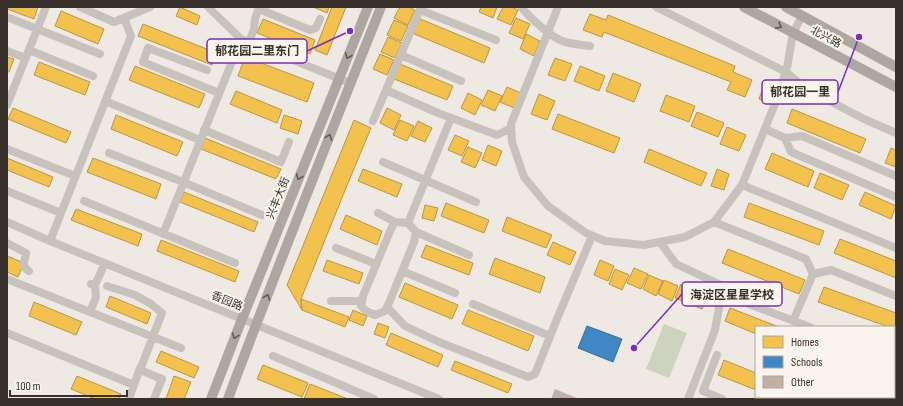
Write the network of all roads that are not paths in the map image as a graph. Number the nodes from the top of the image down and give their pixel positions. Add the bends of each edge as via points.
1 (46, 7) edge
2 (81, 7) edge
3 (150, 7) edge
4 (208, 7) edge
5 (368, 7) edge
6 (381, 7) edge
7 (521, 7) edge
8 (558, 7) edge
9 (656, 7) edge
10 (744, 7) edge
11 (786, 7) edge
12 (259, 8) edge
13 (421, 8) edge
14 (802, 16) junction
15 (7, 18) edge
16 (124, 18) junction
17 (320, 19) dead end
18 (38, 29) junction
19 (548, 32) junction
20 (793, 33) junction
21 (245, 40) junction
22 (496, 40) dead end
23 (590, 46) dead end
24 (29, 50) junction
25 (7, 51) edge
26 (100, 54) dead end
27 (401, 55) junction
28 (26, 58) junction
29 (896, 67) edge
30 (207, 70) dead end
31 (786, 72) junction
32 (93, 76) dead end
33 (339, 78) junction
34 (461, 81) dead end
35 (350, 83) junction
36 (896, 87) edge
37 (386, 90) junction
38 (219, 93) junction
39 (105, 100) junction
40 (7, 105) edge
41 (451, 118) junction
42 (373, 121) dead end
43 (511, 128) junction
44 (765, 129) junction
45 (204, 130) junction
46 (896, 133) edge
47 (785, 138) junction
48 (200, 140) junction
49 (289, 142) dead end
50 (7, 148) edge
51 (109, 153) dead end
52 (382, 162) dead end
53 (75, 176) junction
54 (896, 176) edge
55 (425, 180) junction
56 (183, 182) junction
57 (742, 184) junction
58 (7, 191) edge
59 (896, 197) edge
60 (84, 201) dead end
61 (476, 202) dead end
62 (61, 213) junction
63 (378, 213) dead end
64 (262, 215) dead end
65 (7, 222) edge
66 (395, 222) junction
67 (714, 222) junction
68 (408, 223) junction
69 (416, 232) junction
70 (163, 234) junction
71 (592, 236) junction
72 (50, 241) junction
73 (660, 242) junction
74 (7, 243) edge
75 (336, 248) dead end
76 (896, 248) edge
77 (470, 255) dead end
78 (105, 263) junction
79 (235, 263) dead end
80 (376, 264) junction
81 (29, 271) dead end
82 (402, 271) junction
83 (813, 274) junction
84 (7, 279) edge
85 (107, 286) dead end
86 (723, 286) junction
87 (455, 293) dead end
88 (896, 296) edge
89 (331, 301) dead end
90 (362, 301) junction
91 (473, 304) dead end
92 (387, 307) junction
93 (90, 312) junction
94 (242, 319) junction
95 (793, 321) junction
96 (256, 324) junction
97 (807, 326) edge
98 (7, 333) edge
99 (550, 336) junction
100 (153, 337) junction
101 (181, 348) dead end
102 (717, 355) dead end
103 (273, 356) dead end
104 (140, 368) junction
105 (134, 385) junction
106 (364, 397) edge
107 (129, 399) edge
108 (154, 399) edge
109 (211, 399) edge
110 (228, 399) edge
111 (374, 399) edge
112 (438, 399) edge
113 (688, 399) edge
114 (722, 399) edge

1 - 18 street
2 - 16 street via 114,22
3 - 16 street
4 - 21 street
5 -> 33 main road, 兴丰大街
6 - 35 main road
7 - 19 street
8 - 19 street
9 - 31 street
10 -> 20 main road, 北兴路
11 - 14 main road, 北兴路
12 - 17 street via 310,30 316,28
12 - 21 street via 254,29
13 - 22 street
13 - 27 street
14 - 20 street
14 - 29 main road, 北兴路
15 - 18 street
16 - 39 street via 130,36
18 - 24 street
18 - 26 street
19 - 23 street via 563,42
19 - 43 street
20 - 31 street
20 - 36 main road, 北兴路
21 - 33 street
21 - 38 street
24 - 28 street
24 - 32 street
25 - 28 street
27 - 34 street
27 - 37 street
28 - 40 street
30 - 38 street via 148,48 143,62
31 - 44 street
31 - 46 street via 805,88
33 - 35 street
33 -> 94 main road, 兴丰大街
96 -> 35 main road
37 - 41 street
37 - 42 street
38 - 45 street
39 - 48 street
39 - 53 street
41 - 43 street via 497,134
41 - 55 street
43 - 71 street via 512,142 524,177 548,206
44 - 47 street
44 - 57 street
45 - 48 street
45 - 49 street via 281,162
47 - 54 street via 802,136
47 - 59 street via 791,152
48 - 56 street
50 - 53 street
51 - 56 street
52 - 55 street
53 - 62 street
55 - 61 street
55 - 68 street
56 - 64 street
56 - 70 street
57 - 67 street
57 - 76 street
58 - 62 street
60 - 70 street
62 - 72 street
63 - 66 street
65 - 72 street, 香园路
66 - 68 street
66 - 80 street
67 - 73 street via 685,237
67 - 83 street via 806,259
68 - 69 street
69 - 77 street
69 - 82 street
70 - 79 street
71 - 73 street via 605,241 644,245
71 - 99 street
72 - 78 street, 香园路
73 - 86 street via 676,264
74 - 81 street via 26,253 24,263
75 - 80 street
78 - 93 street via 93,285 96,297
78 - 94 street, 香园路
80 - 90 street
82 - 87 street
82 - 92 street
83 - 88 street via 831,270
83 - 95 street
84 - 93 street
85 - 100 street via 135,295 162,313
86 - 95 street via 743,302
86 - 113 street via 715,330
89 - 90 street
90 - 92 street via 361,306 375,315 385,311
91 - 99 street
92 - 99 street via 405,326 528,377 535,374
93 - 100 street
94 - 96 street, 香园路
94 -> 109 main road, 兴丰大街
95 - 97 street
96 - 110 main road
96 - 112 street, 香园路
98 - 105 street
100 - 101 street
100 - 104 street
102 - 114 street via 703,391
103 - 106 street
104 - 105 street
104 - 108 street via 162,379
105 - 107 street
106 - 111 street

